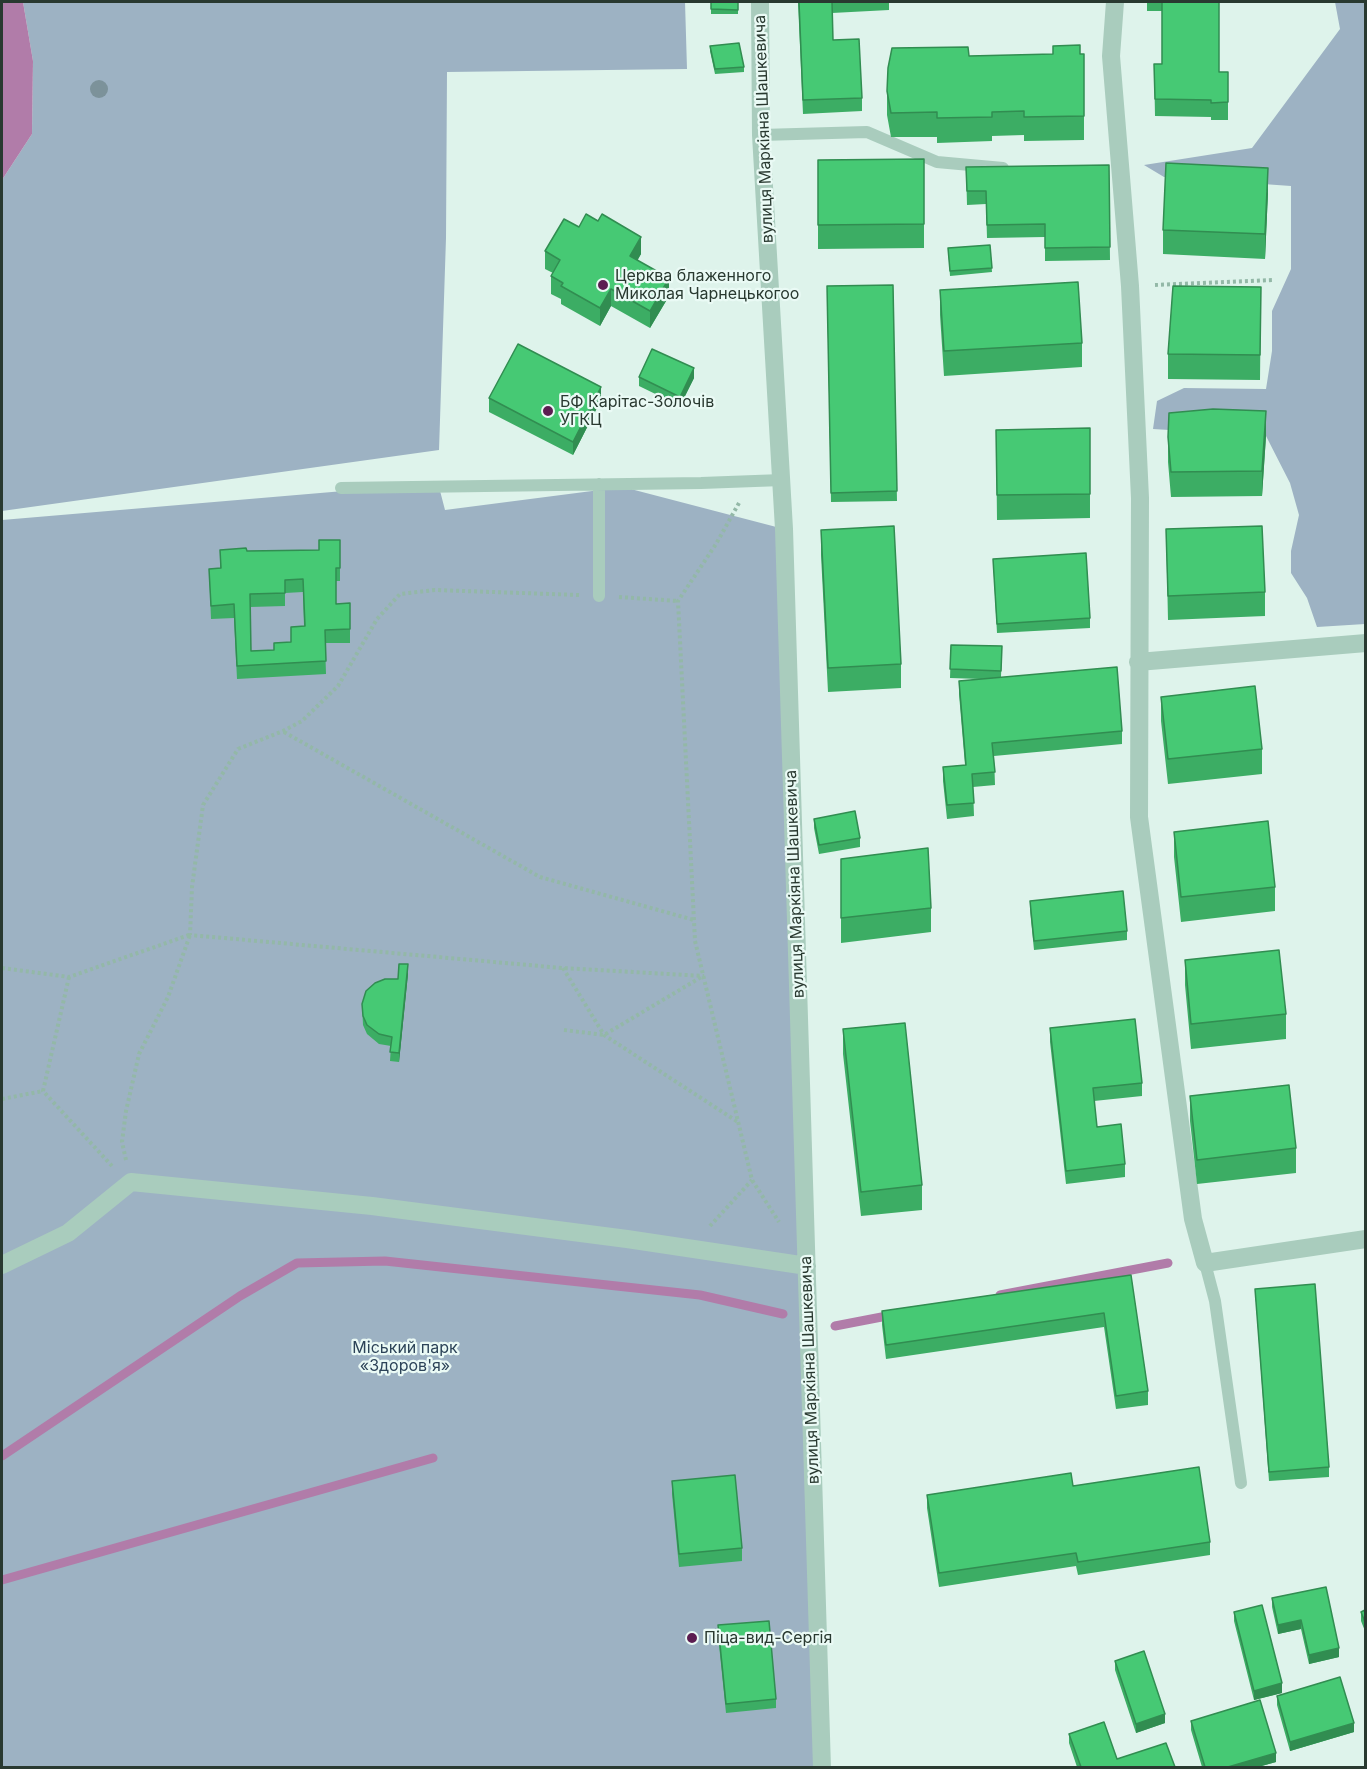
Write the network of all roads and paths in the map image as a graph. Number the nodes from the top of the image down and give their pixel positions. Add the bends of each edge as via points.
1 (760, 2) edge
2 (1115, 2) edge
3 (762, 135) junction
4 (1018, 170) edge
5 (1274, 280) dead end
6 (1130, 286) junction
7 (782, 480) junction
8 (751, 481) junction
9 (599, 484) junction
10 (341, 488) dead end
11 (599, 596) junction
12 (678, 601) junction
13 (1365, 643) edge
14 (1138, 662) junction
15 (283, 731) junction
16 (694, 921) junction
17 (190, 935) junction
18 (2, 968) edge
19 (562, 968) junction
20 (704, 976) junction
21 (69, 977) junction
22 (564, 1030) dead end
23 (604, 1035) junction
24 (43, 1091) junction
25 (2, 1099) edge
26 (738, 1122) junction
27 (124, 1177) junction
28 (752, 1180) junction
29 (783, 1228) dead end
30 (1365, 1239) edge
31 (688, 1248) junction
32 (1205, 1263) junction
33 (2, 1265) edge
34 (807, 1266) junction
35 (1241, 1483) dead end
36 (822, 1767) edge

1 - 3 street, вулиця Маркіяна Шашкевича
2 - 6 street via 1111,56 1115,178
3 - 4 lane via 867,132 937,162
3 - 7 street, вулиця Маркіяна Шашкевича
5 - 6 path
6 - 14 street via 1141,543
7 - 8 lane
7 - 34 street, вулиця Маркіяна Шашкевича
8 - 9 lane
8 - 12 path
9 - 10 lane
9 - 11 lane
11 - 12 path
11 - 15 path via 435,590 400,594 377,619 338,686 302,721
12 - 16 path
13 - 14 street
14 - 32 street via 1139,818 1193,1220
15 - 16 path via 540,877
15 - 17 path via 238,749 203,805
16 - 20 path
17 - 19 path
17 - 21 path
17 - 27 path via 168,998 139,1054 122,1142
18 - 21 path
19 - 20 path
19 - 23 path
20 - 23 path
20 - 26 path
21 - 24 path
22 - 23 path
23 - 26 path
24 - 25 path
24 - 27 path
26 - 28 path
27 - 31 street
27 - 33 street via 68,1233
28 - 29 path
28 - 31 path
30 - 32 street
31 - 34 street
32 - 35 lane via 1215,1301
34 - 36 street, вулиця Маркіяна Шашкевича

